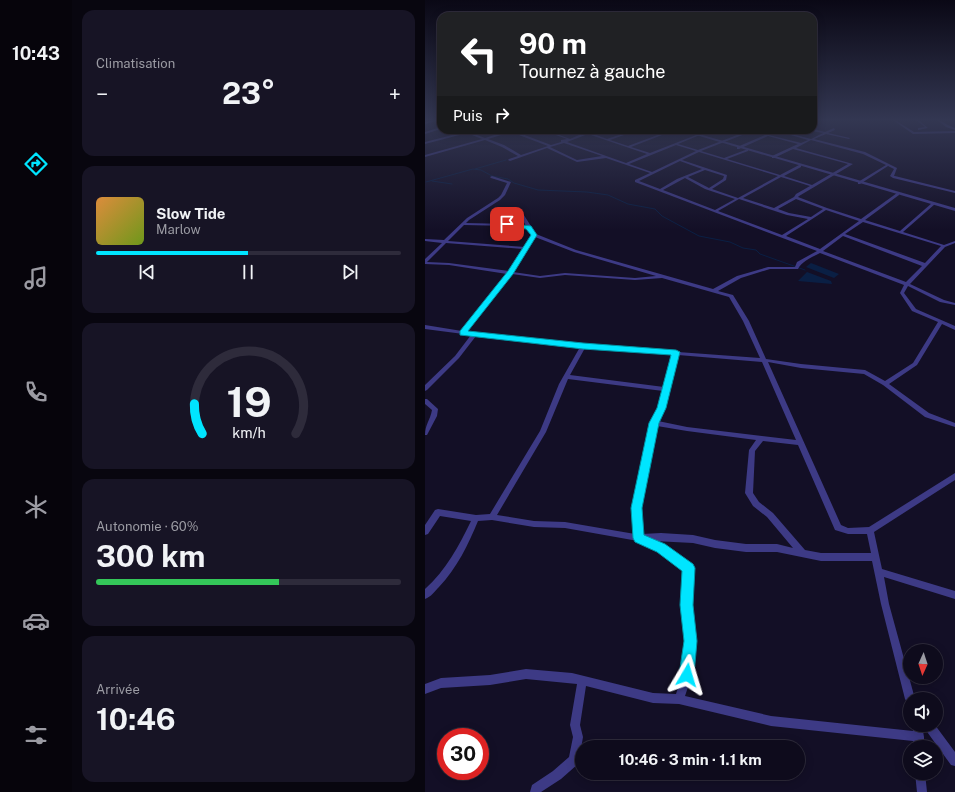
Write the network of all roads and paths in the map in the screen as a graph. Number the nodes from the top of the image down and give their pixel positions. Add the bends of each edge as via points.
1 (518, 157) edge
2 (569, 157) edge
3 (606, 157) joint
4 (642, 157) edge
5 (686, 157) edge
6 (718, 157) edge
7 (729, 157) edge
8 (773, 157) edge
9 (825, 157) edge
10 (871, 157) edge
11 (724, 159) junction
12 (510, 160) dead end
13 (679, 160) junction
14 (626, 164) junction
15 (800, 166) junction
16 (886, 166) junction
17 (704, 168) junction
18 (652, 173) junction
19 (832, 175) junction
20 (686, 176) junction
21 (493, 177) dead end
22 (780, 177) junction
23 (859, 183) junction
24 (813, 186) junction
25 (710, 189) junction
26 (661, 190) junction
27 (955, 192) edge
28 (898, 194) junction
29 (739, 198) junction
30 (796, 198) junction
31 (933, 204) junction
32 (826, 209) junction
33 (519, 210) dead end
34 (774, 210) junction
35 (955, 210) edge
36 (715, 211) junction
37 (811, 218) junction
38 (864, 220) junction
39 (463, 224) junction
40 (528, 227) junction
41 (901, 232) junction
42 (534, 235) junction
43 (843, 235) junction
44 (782, 237) junction
45 (425, 240) edge
46 (445, 241) junction
47 (955, 242) edge
48 (946, 245) junction
49 (526, 248) junction
50 (955, 248) edge
51 (820, 251) junction
52 (425, 262) edge
53 (925, 265) junction
54 (511, 272) junction
55 (664, 276) junction
56 (907, 284) junction
57 (714, 291) junction
58 (955, 304) edge
59 (941, 322) junction
60 (425, 327) edge
61 (955, 328) edge
62 (463, 333) junction
63 (475, 334) junction
64 (583, 346) junction
65 (676, 352) junction
66 (764, 360) junction
67 (566, 377) junction
68 (885, 384) junction
69 (425, 389) edge
70 (666, 389) junction
71 (425, 401) edge
72 (654, 423) junction
73 (955, 426) edge
74 (425, 433) edge
75 (762, 438) junction
76 (800, 443) junction
77 (955, 476) edge
78 (492, 517) junction
79 (476, 518) junction
80 (870, 530) junction
81 (425, 532) edge
82 (639, 538) junction
83 (802, 552) junction
84 (876, 557) junction
85 (879, 572) junction
86 (425, 595) edge
87 (955, 595) edge
88 (582, 682) junction
89 (425, 689) edge
90 (908, 692) edge
91 (679, 700) junction
92 (934, 732) edge
93 (905, 740) edge
94 (955, 761) edge
95 (921, 780) edge
96 (535, 792) edge
97 (922, 792) edge

1 - 12 street
2 - 3 street via 581,161
3 - 14 street
4 - 14 street
5 - 13 street
6 - 11 street
7 - 11 street
8 - 15 street
9 - 19 street via 851,164
10 - 16 street
11 - 22 street
13 - 17 street
13 - 18 street
14 - 18 street
15 - 19 street
15 - 22 street
16 - 23 street
16 - 27 street via 897,170 894,177
17 - 20 street
17 - 25 street via 727,178
18 - 26 street via 636,180
19 - 23 street
19 - 24 street
20 - 25 street
20 - 26 street
21 - 39 street via 509,182 503,195
22 - 24 street
22 - 29 street
23 - 28 street
24 - 30 street
25 - 29 street
26 - 36 street
28 - 31 street
28 - 38 street
29 - 34 street
29 - 36 street
30 - 32 street
30 - 34 street
31 - 35 street
31 - 41 street
32 - 37 street
32 - 38 street
33 - 40 street
34 - 37 street
36 - 44 street
37 - 44 street
38 - 41 street
38 - 43 street
39 - 40 street via 507,224
39 - 46 street
40 - 42 street
41 - 48 street
42 - 49 street
42 - 55 street via 575,251
43 - 51 street
43 - 53 street
44 - 51 street
45 - 46 street
46 - 49 street
46 - 52 street
47 - 48 street
48 - 50 street
48 - 53 street
49 - 54 street
51 - 56 street
51 - 57 street via 796,267 770,268 739,277
52 - 54 street
53 - 56 street
54 - 55 street via 540,277 565,274 635,279
54 - 62 street
55 - 57 street
56 - 58 street via 942,301
56 - 59 street via 902,294 911,307
57 - 66 street via 731,296
59 - 61 street
59 - 68 street via 915,364
60 - 62 street
62 - 63 street
63 - 64 street
63 - 69 street via 457,357
64 - 65 street
64 - 67 street
65 - 66 street
65 - 70 street
66 - 68 street via 865,372
66 - 76 street
67 - 70 street
67 - 78 street via 543,432
68 - 73 street via 927,416
70 - 72 street
71 - 74 street via 435,409 435,416
72 - 75 street via 687,430
72 - 82 street via 636,508
75 - 76 street
75 - 83 street via 752,450 749,493 756,504 770,515
76 - 80 street via 838,528 848,531
77 - 80 street
78 - 79 street
78 - 82 street via 534,524 565,525
79 - 81 street via 438,512
79 - 86 street via 457,559
80 - 84 street
82 - 83 street via 693,539 746,548 777,548
82 - 91 street via 661,548 689,568 687,605 691,641 687,675
83 - 84 street via 821,557
84 - 85 street
85 - 87 street
85 - 90 street
88 - 89 street via 572,678 526,674 490,680 441,683
88 - 91 street via 653,698
88 - 96 street via 575,725 578,737 574,760
91 - 93 street via 719,707 771,721
92 - 94 street
95 - 97 street

